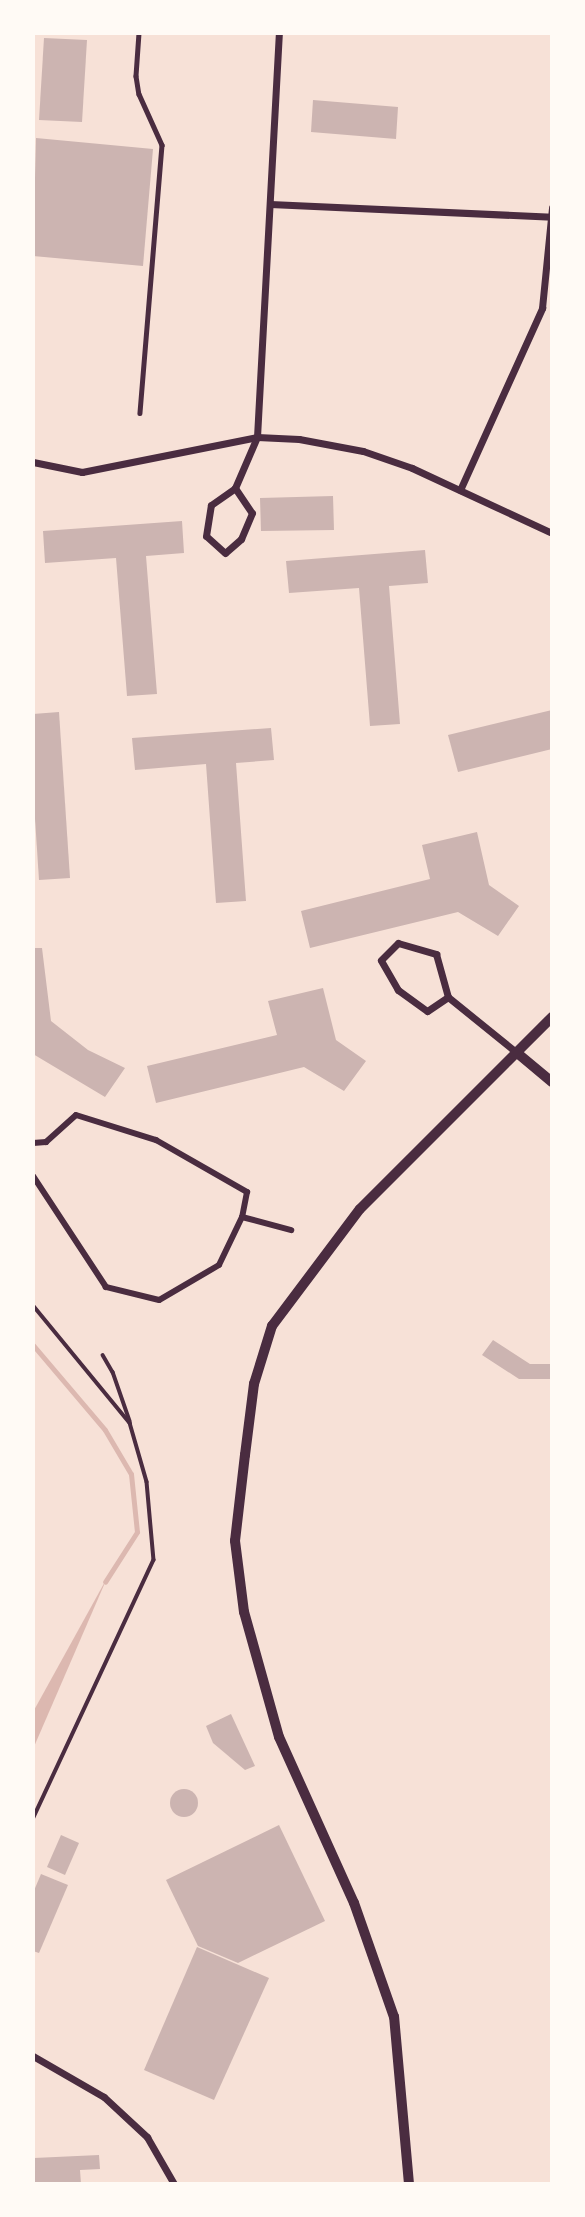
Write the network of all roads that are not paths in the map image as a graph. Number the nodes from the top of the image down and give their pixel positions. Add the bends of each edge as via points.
1 (139, 33) edge
2 (279, 33) edge
3 (270, 204) junction
4 (552, 207) edge
5 (551, 216) edge
6 (140, 413) dead end
7 (257, 438) junction
8 (33, 463) edge
9 (236, 488) junction
10 (460, 490) junction
11 (552, 533) edge
12 (449, 997) junction
13 (552, 1017) edge
14 (516, 1052) junction
15 (552, 1082) edge
16 (33, 1143) edge
17 (33, 1176) edge
18 (243, 1217) junction
19 (291, 1230) dead end
20 (33, 2056) edge
21 (174, 2184) edge
22 (409, 2184) edge

1 - 6 lane via 139,94 162,145
2 - 3 street
3 - 5 street
3 - 7 street
4 - 5 street
5 - 10 street via 542,308
7 - 8 street via 82,472
7 - 9 street
7 - 10 street via 299,439 363,451
9 - 9 street via 211,505 206,536 225,553 241,538 252,513
10 - 11 street
12 - 12 street via 436,954 398,943 381,960 398,990 426,1011
12 - 14 street
13 - 14 street
14 - 15 street
14 - 22 street via 360,1209 272,1326 254,1384 235,1541 244,1612 279,1737 354,1903 394,2017
16 - 18 street via 46,1142 76,1115 156,1140 247,1192
17 - 18 street via 106,1287 159,1300 219,1265
18 - 19 street
20 - 21 street via 104,2097 147,2137

